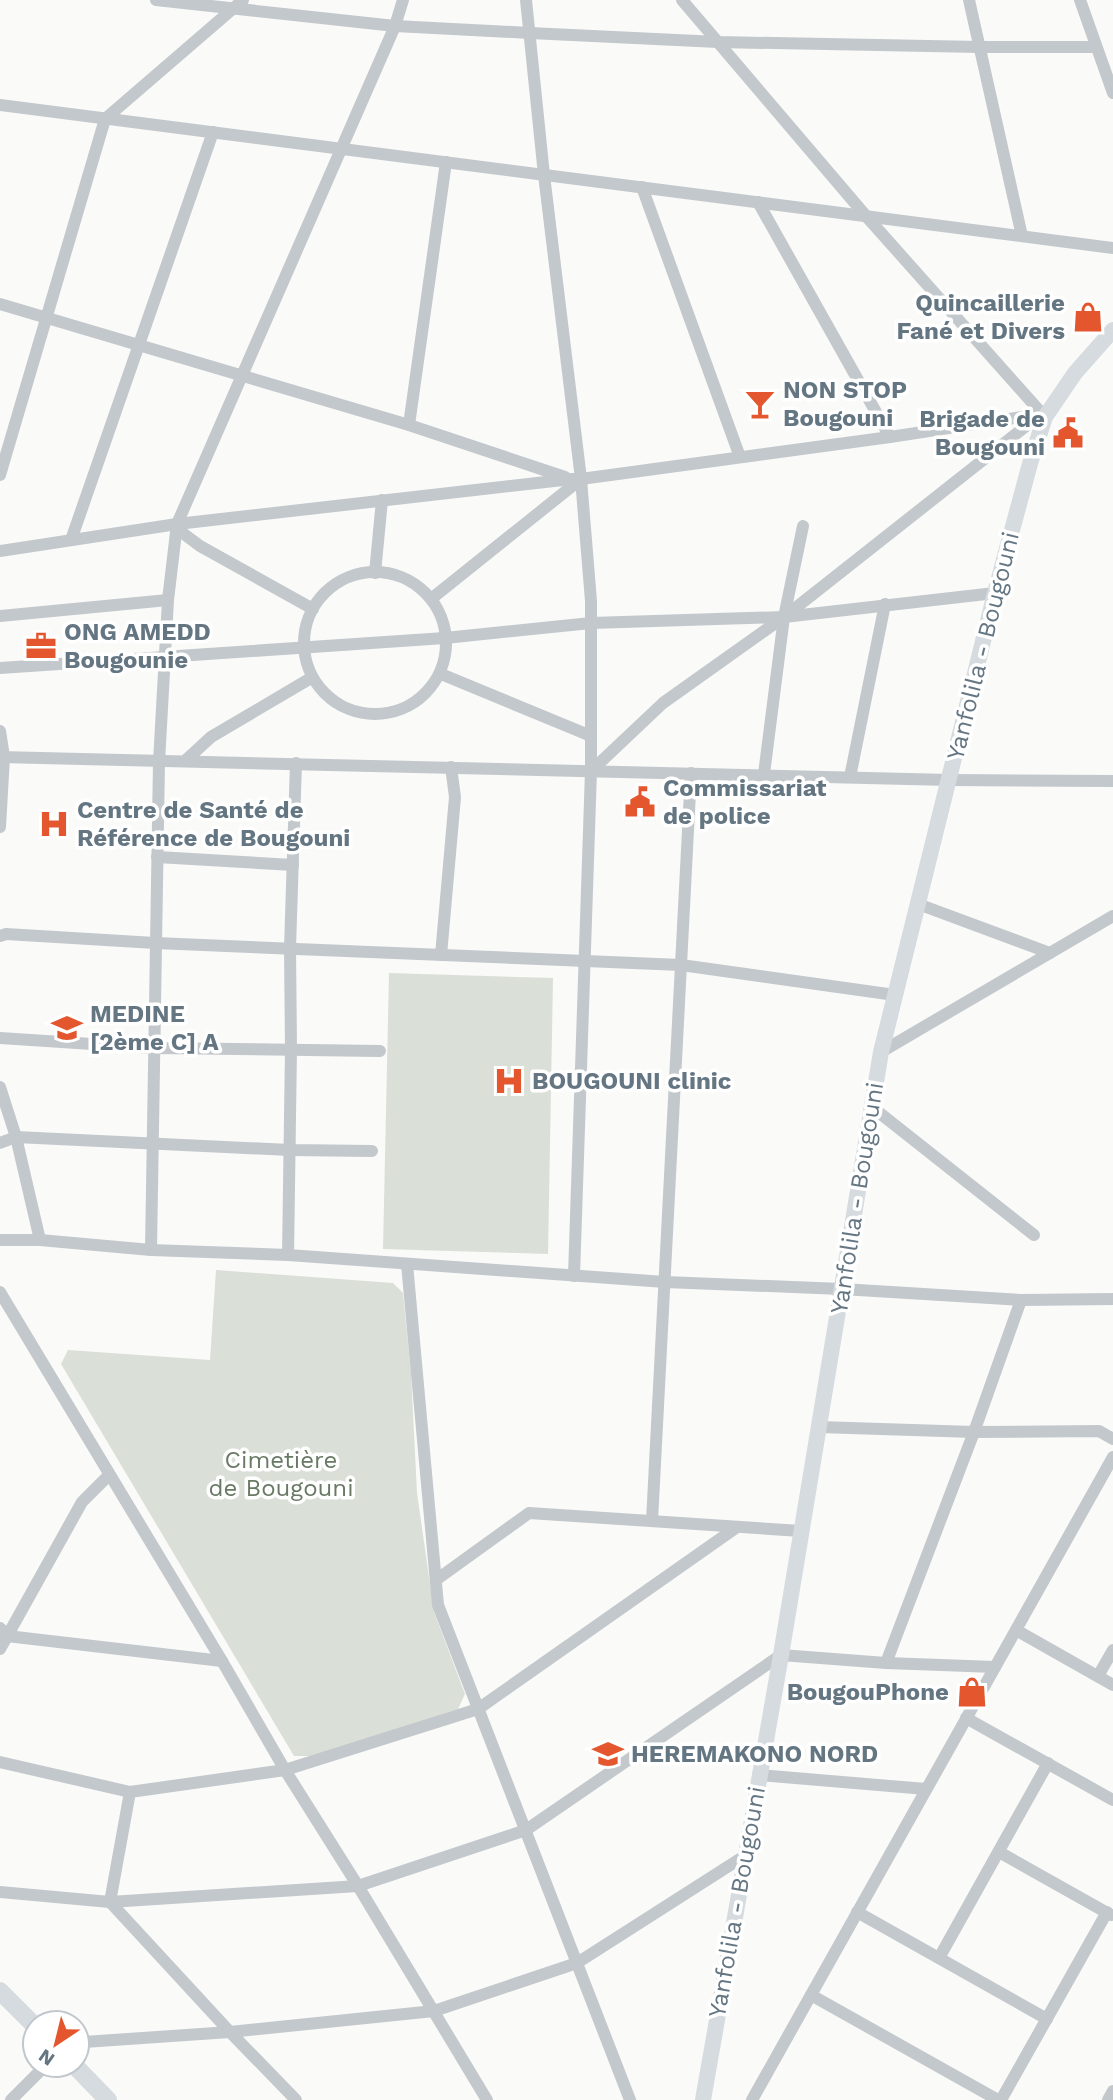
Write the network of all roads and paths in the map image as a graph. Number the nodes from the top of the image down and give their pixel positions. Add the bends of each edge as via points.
1 (156, 0) edge
2 (243, 0) edge
3 (403, 0) edge
4 (526, 0) edge
5 (682, 0) edge
6 (969, 0) edge
7 (1080, 0) edge
8 (230, 9) junction
9 (395, 26) junction
10 (530, 33) junction
11 (718, 42) junction
12 (980, 47) junction
13 (1096, 47) junction
14 (1113, 93) edge
15 (0, 105) edge
16 (105, 119) junction
17 (213, 132) junction
18 (339, 149) junction
19 (446, 162) junction
20 (544, 175) junction
21 (642, 187) junction
22 (758, 202) junction
23 (866, 216) junction
24 (1022, 236) junction
25 (1113, 248) edge
26 (0, 304) edge
27 (46, 317) junction
28 (1113, 330) edge
29 (139, 345) junction
30 (241, 375) junction
31 (1043, 416) junction
32 (409, 425) junction
33 (890, 437) junction
34 (740, 457) junction
35 (0, 475) edge
36 (577, 479) junction
37 (382, 500) junction
38 (176, 526) junction
39 (803, 526) dead end
40 (71, 540) junction
41 (0, 551) edge
42 (375, 573) junction
43 (995, 593) junction
44 (431, 599) junction
45 (168, 600) junction
46 (886, 604) junction
47 (313, 609) junction
48 (0, 616) edge
49 (784, 617) junction
50 (591, 623) junction
51 (445, 638) junction
52 (305, 646) junction
53 (164, 657) junction
54 (0, 668) edge
55 (441, 674) junction
56 (311, 678) junction
57 (0, 731) edge
58 (591, 736) junction
59 (2, 757) edge
60 (186, 761) junction
61 (159, 762) junction
62 (296, 763) junction
63 (451, 767) junction
64 (591, 771) junction
65 (691, 773) junction
66 (764, 774) junction
67 (850, 777) junction
68 (950, 780) junction
69 (1113, 780) edge
70 (0, 827) edge
71 (157, 857) junction
72 (293, 865) junction
73 (918, 904) junction
74 (1113, 916) edge
75 (0, 936) edge
76 (155, 943) junction
77 (290, 948) junction
78 (1050, 953) junction
79 (441, 955) junction
80 (585, 962) junction
81 (681, 964) junction
82 (895, 995) junction
83 (0, 1038) edge
84 (153, 1048) junction
85 (291, 1049) junction
86 (380, 1051) dead end
87 (881, 1052) junction
88 (0, 1087) edge
89 (872, 1107) junction
90 (16, 1137) junction
91 (0, 1143) edge
92 (152, 1143) junction
93 (290, 1150) junction
94 (372, 1151) dead end
95 (1034, 1236) dead end
96 (0, 1240) edge
97 (40, 1240) junction
98 (151, 1250) junction
99 (288, 1255) junction
100 (407, 1264) junction
101 (574, 1276) junction
102 (665, 1282) junction
103 (842, 1289) junction
104 (0, 1292) edge
105 (1113, 1299) edge
106 (1021, 1300) junction
107 (819, 1427) junction
108 (974, 1432) junction
109 (1113, 1439) edge
110 (1113, 1457) edge
111 (109, 1475) junction
112 (652, 1521) junction
113 (737, 1527) junction
114 (802, 1531) junction
115 (436, 1580) junction
116 (1016, 1630) junction
117 (4, 1632) edge
118 (0, 1649) edge
119 (1113, 1650) edge
120 (781, 1655) junction
121 (222, 1661) junction
122 (886, 1663) junction
123 (995, 1667) junction
124 (1098, 1676) junction
125 (1113, 1685) edge
126 (478, 1709) junction
127 (967, 1717) junction
128 (0, 1762) edge
129 (1048, 1763) junction
130 (285, 1770) junction
131 (758, 1775) junction
132 (926, 1789) junction
133 (130, 1792) junction
134 (1113, 1800) edge
135 (526, 1830) junction
136 (999, 1852) junction
137 (746, 1855) junction
138 (358, 1886) junction
139 (0, 1892) edge
140 (110, 1902) junction
141 (857, 1912) junction
142 (1110, 1914) edge
143 (939, 1958) junction
144 (577, 1963) junction
145 (0, 1991) edge
146 (811, 1995) junction
147 (434, 2011) junction
148 (21, 2012) edge
149 (1047, 2019) junction
150 (230, 2032) junction
151 (91, 2042) edge
152 (32, 2079) edge
153 (88, 2079) edge
154 (1113, 2091) edge
155 (10, 2100) edge
156 (108, 2100) edge
157 (296, 2100) edge
158 (487, 2100) edge
159 (631, 2100) edge
160 (703, 2100) edge
161 (752, 2100) edge
162 (1000, 2100) edge
163 (1108, 2100) edge

1 - 8 street
2 - 8 street
3 - 9 street
4 - 10 street
5 - 11 street
6 - 12 street
7 - 13 street
8 - 9 street
8 - 16 street
9 - 10 street
9 - 18 street
10 - 11 street
10 - 20 street
11 - 12 street
11 - 23 street
12 - 13 street
12 - 24 street
13 - 14 street
15 - 16 street
16 - 17 street
16 - 27 street
17 - 18 street
17 - 29 street
18 - 19 street
18 - 30 street
19 - 20 street
19 - 32 street
20 - 21 street
20 - 36 street
21 - 22 street
21 - 34 street
22 - 23 street
22 - 33 street
23 - 24 street
23 - 31 street
24 - 25 street
26 - 27 street
27 - 29 street
27 - 35 street
28 - 31 main road, Yanfolila - Bougouni
29 - 30 street
29 - 40 street
30 - 32 street
30 - 38 street
31 - 33 street
31 - 43 main road, Yanfolila - Bougouni
31 - 49 street
32 - 36 street
33 - 34 street
34 - 36 street
36 - 37 street
36 - 44 street
36 - 50 street
37 - 38 street
37 - 42 street
38 - 40 street
38 - 45 street
38 - 47 street via 200,546
39 - 49 street
40 - 41 street
42 - 44 street via 396,575
42 - 47 street via 358,574 333,586
43 - 46 street
43 - 68 main road, Yanfolila - Bougouni
44 - 51 street via 443,620
45 - 48 street
45 - 53 street
46 - 49 street
46 - 67 street
47 - 52 street
49 - 50 street
49 - 64 street via 663,703
49 - 66 street
50 - 51 street
50 - 58 street
51 - 52 street
51 - 55 street via 447,652
52 - 53 street
52 - 56 street
53 - 54 street
53 - 61 street
55 - 56 street via 410,706 378,715 345,708
55 - 58 street
56 - 60 street via 211,737
57 - 59 street
58 - 64 street
59 - 61 street
59 - 70 street
60 - 61 street
60 - 62 street
61 - 71 street
62 - 63 street
62 - 72 street
63 - 64 street
63 - 79 street via 454,797
64 - 65 street
64 - 80 street
65 - 66 street
65 - 81 street
66 - 67 street
67 - 68 street
68 - 69 street
68 - 73 main road, Yanfolila - Bougouni
71 - 72 street
71 - 76 street
72 - 77 street
73 - 78 street
73 - 82 main road, Yanfolila - Bougouni
74 - 78 street
75 - 76 street
76 - 77 street
76 - 84 street
77 - 79 street
77 - 85 street
78 - 87 street
79 - 80 street
80 - 81 street
80 - 101 street
81 - 82 street
81 - 102 street
82 - 87 main road, Yanfolila - Bougouni
83 - 84 street
84 - 85 street
84 - 92 street
85 - 86 street
85 - 93 street
87 - 89 main road, Yanfolila - Bougouni
88 - 90 street
89 - 95 street
89 - 103 main road, Yanfolila - Bougouni
90 - 91 street
90 - 92 street
90 - 97 street
92 - 93 street
92 - 98 street
93 - 94 street
93 - 99 street
96 - 97 street
97 - 98 street
98 - 99 street
99 - 100 street
100 - 101 street
100 - 115 street
101 - 102 street
102 - 103 street
102 - 112 street
103 - 106 street
103 - 107 main road, Yanfolila - Bougouni
104 - 111 street
105 - 106 street
106 - 108 street
107 - 108 street
107 - 114 main road, Yanfolila - Bougouni
108 - 109 street via 1099,1431
108 - 122 street
110 - 116 street
111 - 117 street via 82,1502
111 - 121 street
112 - 113 street
112 - 115 street via 529,1513
113 - 114 street
113 - 126 street
114 - 120 main road, Yanfolila - Bougouni
115 - 126 street via 438,1605
116 - 123 street
116 - 124 street
117 - 118 street
117 - 121 street
119 - 124 street
120 - 122 street
120 - 131 main road, Yanfolila - Bougouni
120 - 135 street
121 - 130 street
122 - 123 street
123 - 127 street
124 - 125 street
126 - 130 street
126 - 135 street
127 - 129 street
127 - 132 street
128 - 133 street
129 - 134 street
129 - 136 street
130 - 133 street
130 - 138 street
131 - 132 street
131 - 137 main road, Yanfolila - Bougouni
132 - 141 street
133 - 140 street
135 - 138 street
135 - 144 street
136 - 142 street
136 - 143 street
137 - 144 street
137 - 160 main road, Yanfolila - Bougouni
138 - 140 street
138 - 147 street
139 - 140 street
140 - 150 street
141 - 143 street
141 - 146 street
142 - 149 street
143 - 149 street
144 - 147 street
144 - 159 street
145 - 148 highway
146 - 161 street
146 - 162 street
147 - 150 street
147 - 158 street
149 - 162 street
150 - 151 street
150 - 157 street
152 - 155 street
153 - 156 highway
154 - 163 street

